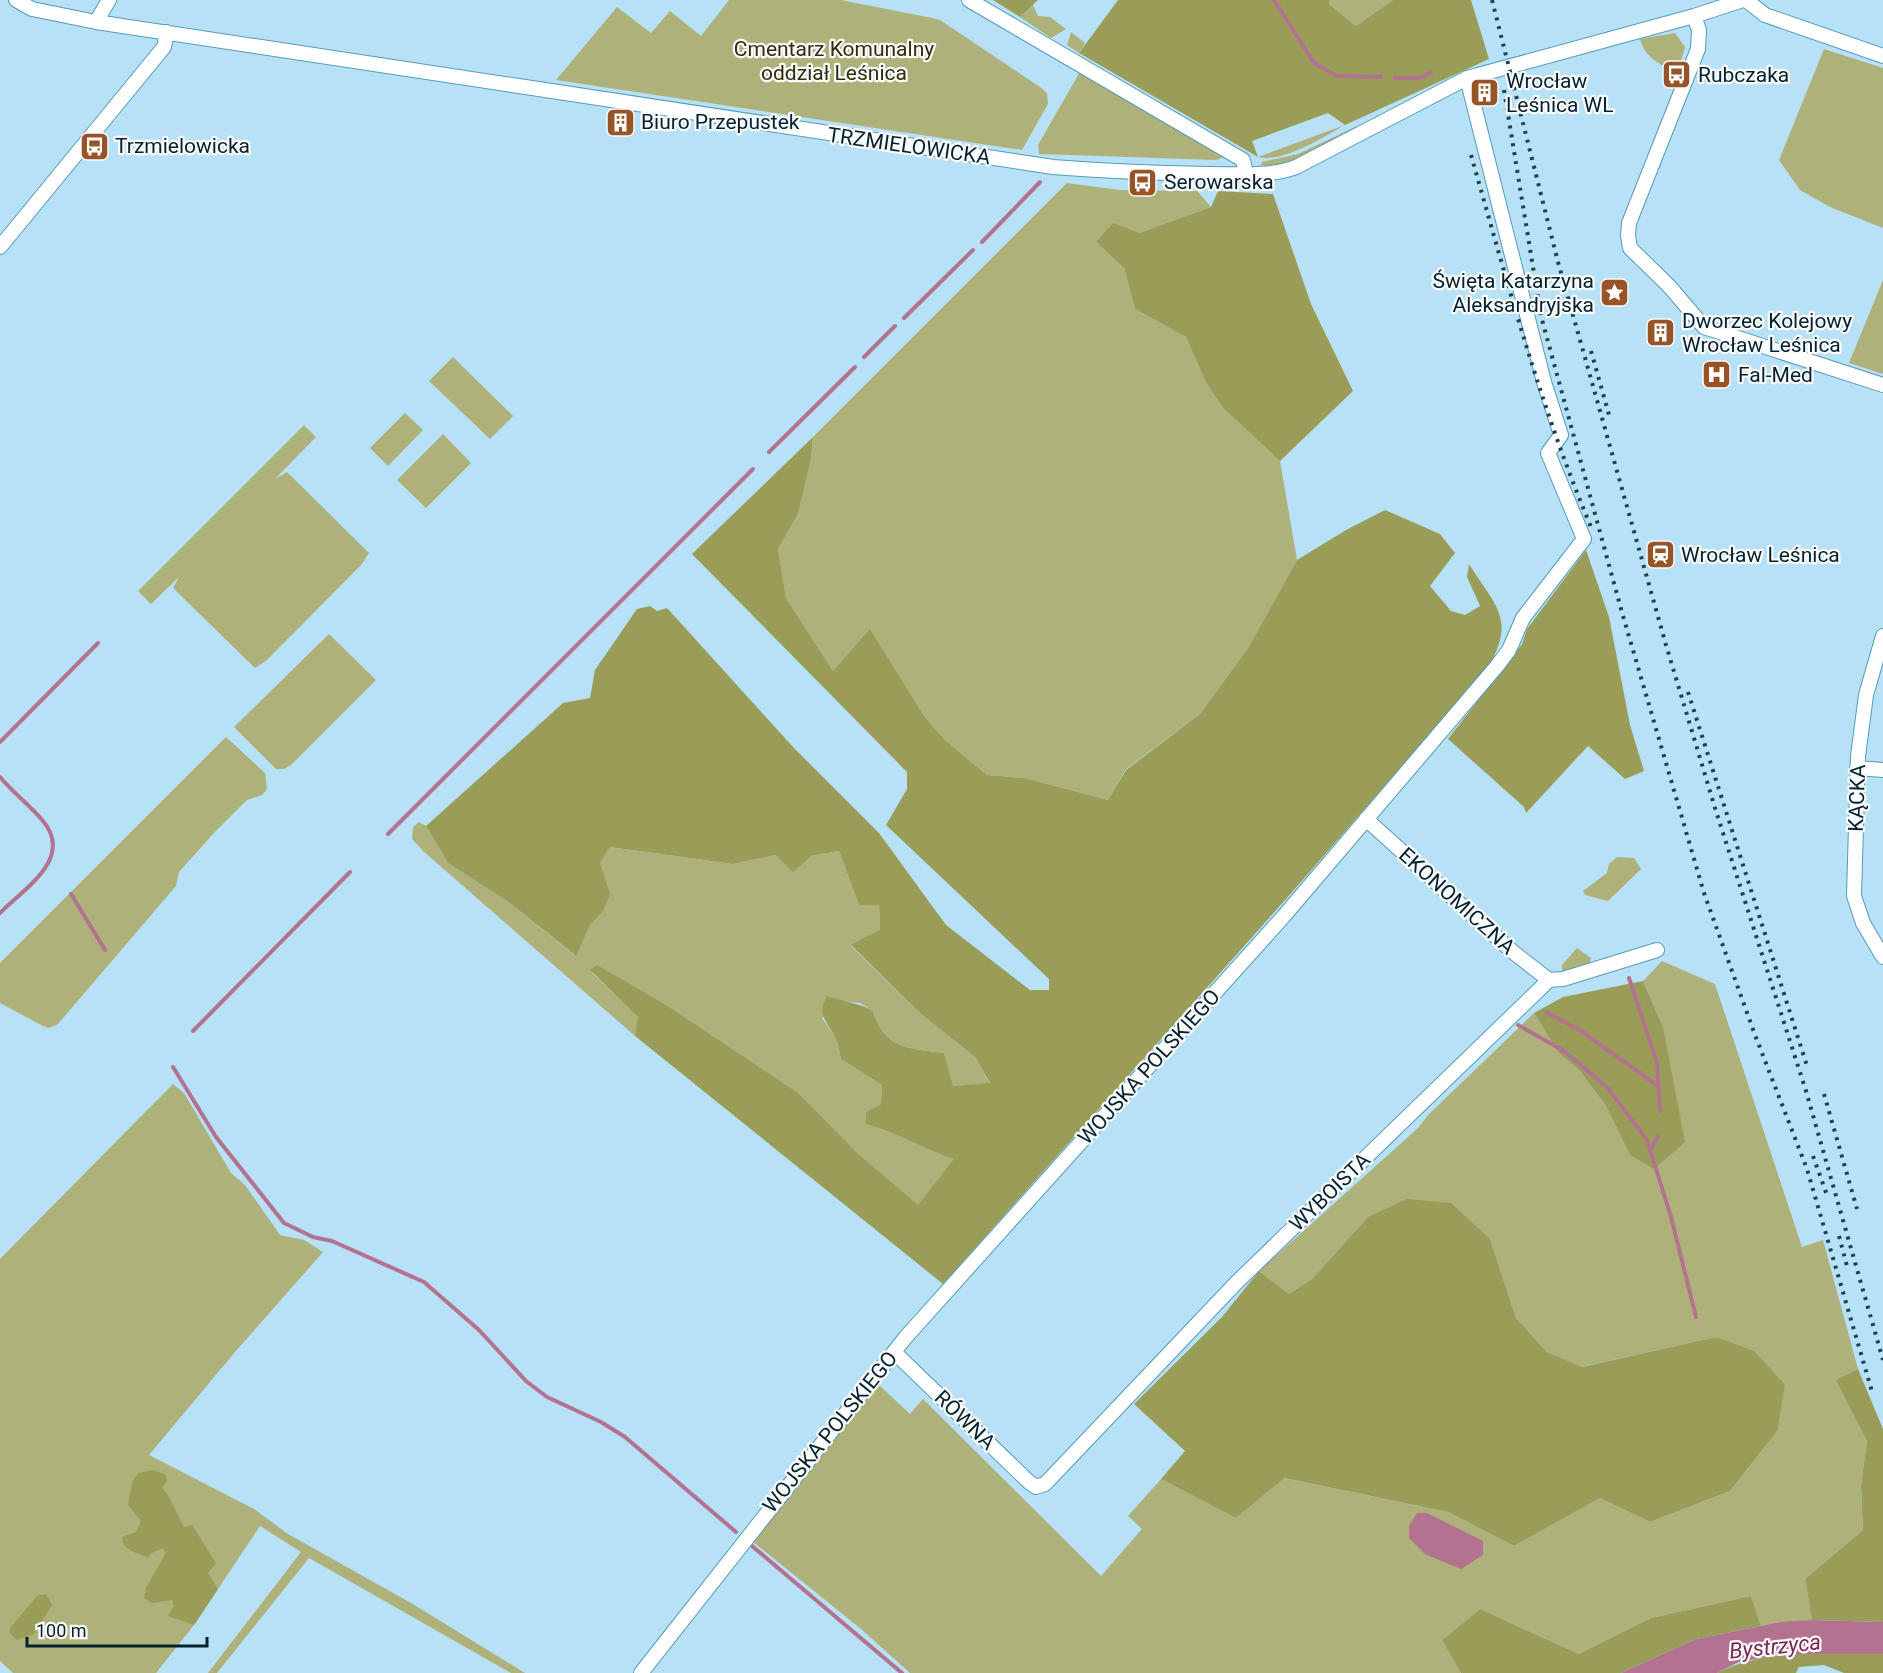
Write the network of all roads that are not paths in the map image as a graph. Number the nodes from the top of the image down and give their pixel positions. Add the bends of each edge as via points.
1 (16, 0) edge
2 (109, 0) edge
3 (969, 0) edge
4 (1745, 0) edge
5 (1694, 16) junction
6 (96, 22) junction
7 (167, 32) junction
8 (1883, 56) edge
9 (1467, 78) junction
10 (1246, 173) junction
11 (0, 247) edge
12 (1883, 385) edge
13 (1883, 636) edge
14 (1857, 768) junction
15 (1883, 770) edge
16 (1366, 819) junction
17 (1657, 950) dead end
18 (1883, 957) edge
19 (1549, 980) junction
20 (894, 1352) junction
21 (1036, 1487) joint
22 (640, 1673) edge

1 - 6 street, TRZMIELOWICKA via 32,9
2 - 6 street
3 - 10 street via 1243,160
4 - 5 street, TRZMIELOWICKA
4 - 8 street via 1765,15
5 - 9 street, TRZMIELOWICKA
5 - 12 street via 1700,30 1697,50 1629,223 1630,248 1704,327
6 - 7 street, TRZMIELOWICKA
7 - 10 street, TRZMIELOWICKA via 1053,167
7 - 11 street via 164,47
9 - 10 street, TRZMIELOWICKA via 1314,159 1286,171
9 - 16 street, WOJSKA POLSKIEGO via 1561,435 1548,453 1584,539 1523,618 1497,666
13 - 14 street, KĄCKA via 1866,695
14 - 15 street
14 - 18 street, KĄCKA via 1854,897
16 - 19 street, EKONOMICZNA
16 - 20 street, WOJSKA POLSKIEGO
17 - 19 street via 1563,980
19 - 21 street, WYBOISTA via 1237,1282 1045,1484
20 - 21 street, RÓWNA
20 - 22 street, WOJSKA POLSKIEGO

